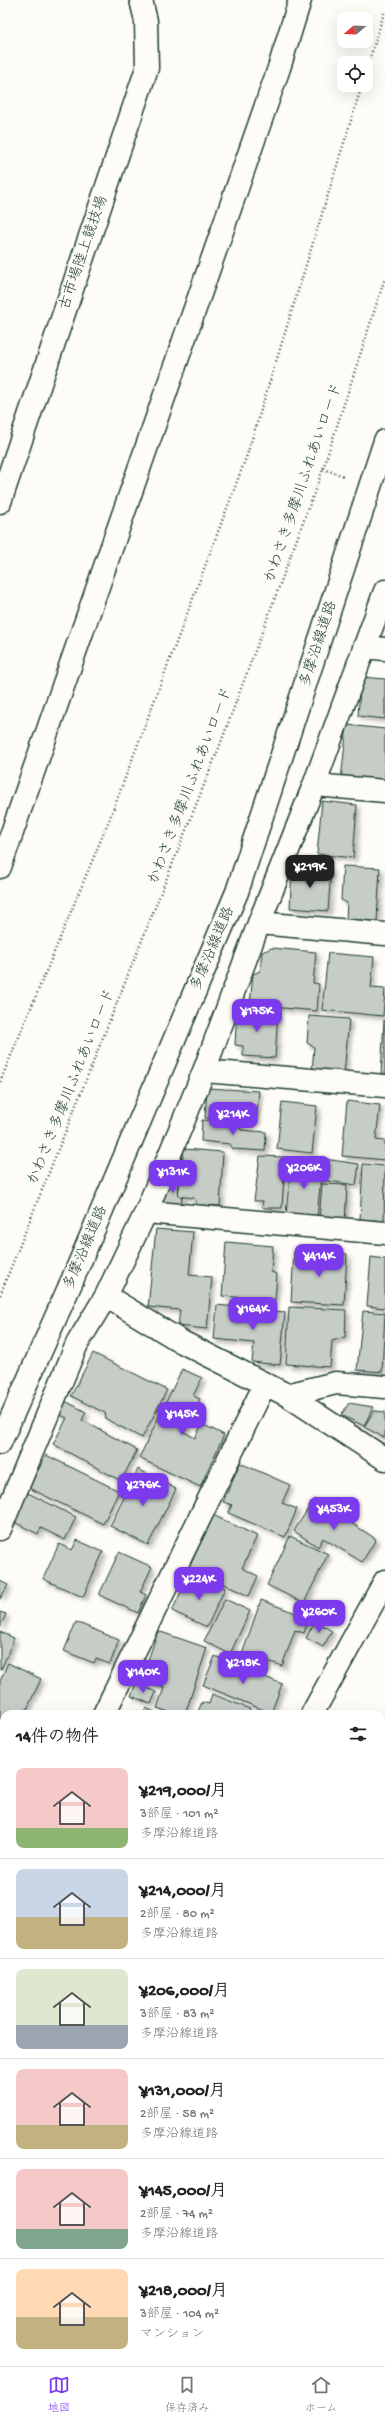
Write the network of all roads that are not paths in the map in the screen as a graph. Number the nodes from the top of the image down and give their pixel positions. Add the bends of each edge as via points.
1 (141, 0) edge
2 (300, 0) edge
3 (385, 441) edge
4 (0, 502) edge
5 (385, 591) edge
6 (375, 648) edge
7 (314, 785) junction
8 (385, 791) edge
9 (0, 867) edge
10 (259, 923) junction
11 (385, 934) edge
12 (204, 1071) junction
13 (385, 1086) edge
14 (146, 1212) junction
15 (385, 1233) edge
16 (106, 1296) junction
17 (265, 1384) junction
18 (385, 1387) edge
19 (287, 1395) junction
20 (0, 1443) edge
21 (385, 1459) edge
22 (0, 1529) edge
23 (385, 1581) edge
24 (106, 1710) edge
25 (314, 1710) edge

1 - 4 street, 古市場陸上競技場 via 146,21 147,68
2 - 9 street via 279,68
3 - 20 street, 多摩沿線道路 via 237,892 71,1283
5 - 6 street
6 - 7 street
7 - 8 street
7 - 10 street
10 - 11 street
10 - 12 street
12 - 13 street
12 - 14 street
14 - 15 street
14 - 16 street
16 - 17 street via 182,1342
16 - 22 street via 77,1344
17 - 19 street
17 - 24 street
18 - 19 street via 336,1383
19 - 21 street
23 - 25 street

